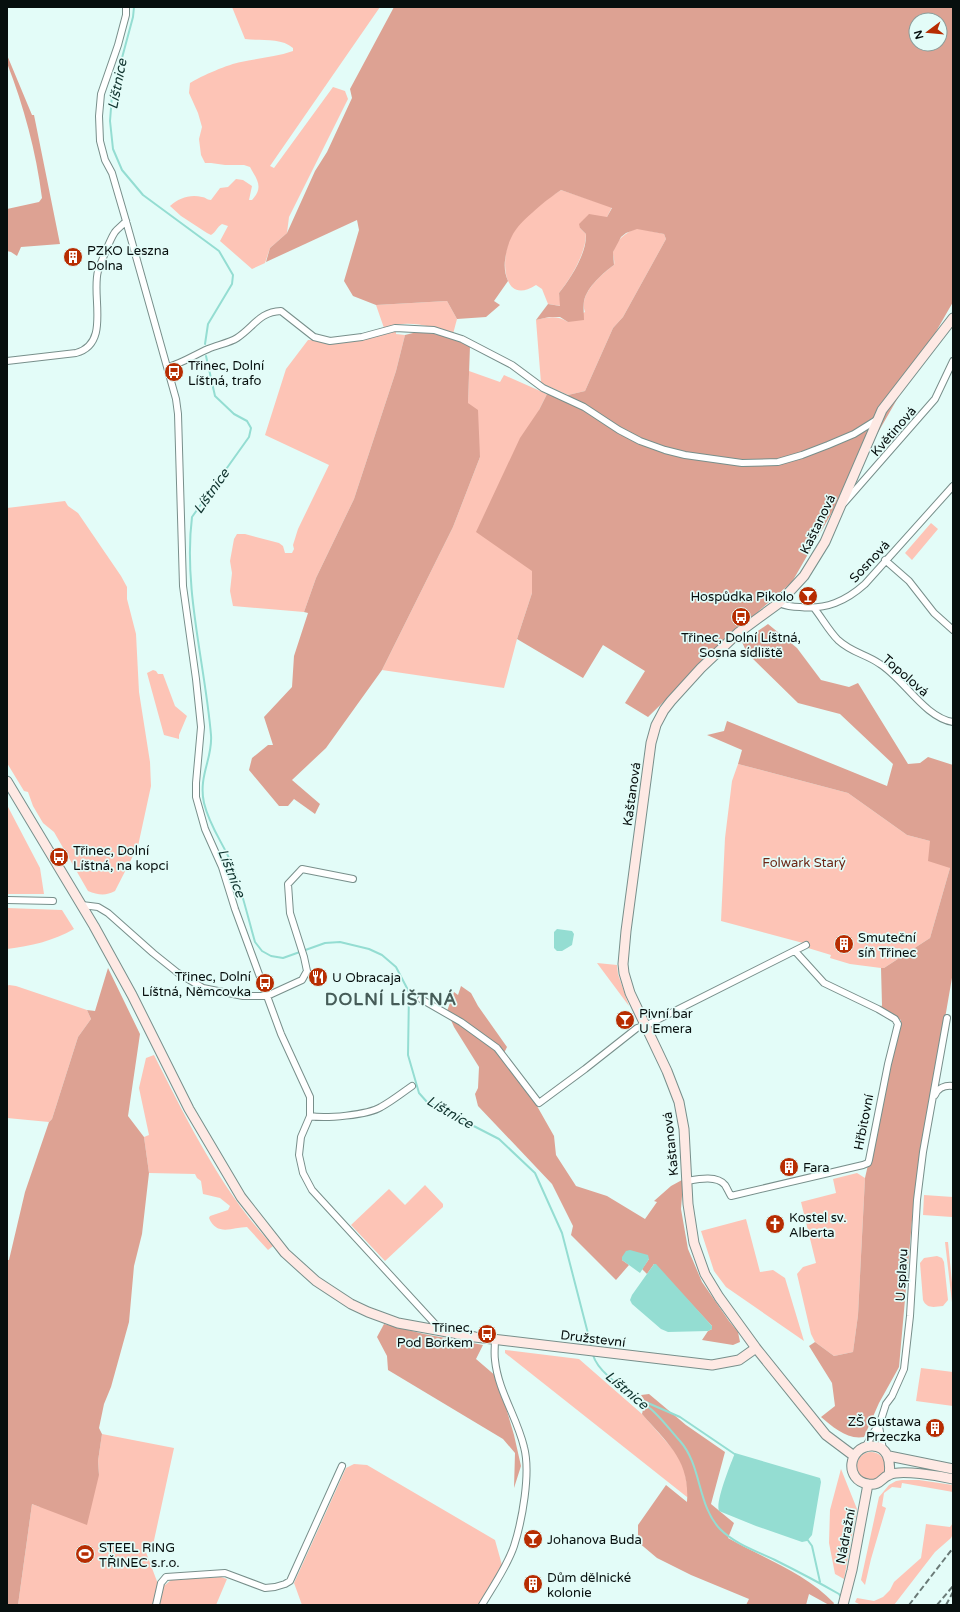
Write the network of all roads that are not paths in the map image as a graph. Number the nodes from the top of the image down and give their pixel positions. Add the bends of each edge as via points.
1 (126, 7) edge
2 (126, 222) junction
3 (953, 318) edge
4 (7, 361) edge
5 (953, 361) edge
6 (168, 367) junction
7 (879, 419) junction
8 (953, 486) edge
9 (840, 509) junction
10 (885, 560) junction
11 (779, 603) junction
12 (814, 608) junction
13 (953, 630) edge
14 (953, 722) edge
15 (7, 781) edge
16 (352, 879) dead end
17 (7, 900) edge
18 (53, 901) dead end
19 (82, 905) junction
20 (806, 945) dead end
21 (795, 951) junction
22 (267, 996) junction
23 (421, 999) dead end
24 (947, 1018) dead end
25 (645, 1026) junction
26 (412, 1086) dead end
27 (953, 1086) edge
28 (934, 1096) junction
29 (310, 1116) junction
30 (687, 1181) junction
31 (449, 1333) junction
32 (495, 1339) junction
33 (756, 1348) junction
34 (879, 1426) junction
35 (865, 1447) junction
36 (886, 1453) junction
37 (854, 1456) junction
38 (342, 1466) dead end
39 (953, 1469) edge
40 (889, 1475) junction
41 (953, 1479) edge
42 (868, 1484) junction
43 (156, 1605) edge
44 (482, 1605) edge
45 (843, 1605) edge

1 - 2 street via 118,45 101,94 99,116 100,141
2 - 4 street via 115,232 98,272 96,336 91,344 76,353
2 - 6 street
3 - 7 street, Kaštanová via 882,410
5 - 9 street, Květinová via 935,399
6 - 7 street via 236,339 259,318 271,311 281,311 314,337 330,340 362,337 395,328 434,330 462,339 512,364 543,388 584,407 640,441 686,454 742,463 778,462 854,434
6 - 22 street via 178,414 183,586 201,727 196,783 198,810 222,867
7 - 9 street, Kaštanová
8 - 10 street, Sosnová
9 - 11 street, Kaštanová via 825,542 804,576
10 - 12 street, Sosnová via 853,595
10 - 13 street via 909,581 934,613
11 - 12 street, Sosnová
11 - 25 street, Kaštanová via 738,633 701,668 664,710 656,725 651,743 623,964 627,982
12 - 14 street, Topolová via 837,639 854,652 880,663 922,704
15 - 19 street, Družstevní
16 - 22 street via 302,868 288,884 290,912 307,971 302,980
17 - 18 street
19 - 22 street via 98,907 108,913 173,969 203,988 243,996
19 - 31 street, Družstevní via 132,995 205,1139 241,1197 270,1234 300,1267 334,1293 368,1312 398,1323
20 - 21 street
21 - 25 street
21 - 30 street, Hřbitovní via 824,983 878,1009 895,1019 898,1024 869,1160 863,1165 731,1196 719,1180
22 - 29 street via 281,1034 310,1097
23 - 25 street via 462,1022 496,1048 539,1103 637,1028
24 - 28 street, U splavu
25 - 30 street, Kaštanová via 679,1102 684,1129
26 - 29 street via 380,1108 367,1112 321,1118
27 - 28 street via 944,1086 937,1090
28 - 34 street, U splavu via 917,1200 904,1369 886,1404
29 - 31 street via 301,1137 299,1155 303,1173 312,1190 436,1325
30 - 33 street, Kaštanová via 694,1243 705,1274 719,1298
31 - 32 street, Družstevní
32 - 33 street, Družstevní via 712,1365 739,1360
32 - 44 street via 499,1383 524,1447 526,1474 514,1546
33 - 37 street via 826,1435
34 - 35 street
34 - 36 street, U splavu
35 - 36 street via 876,1446
35 - 37 street
36 - 39 street
36 - 40 street via 890,1467
37 - 42 street via 851,1464 853,1473 857,1479
38 - 43 street via 290,1581 266,1588 225,1573 166,1577 161,1583
40 - 41 street via 902,1472
40 - 42 street via 881,1482
42 - 45 street, Nádražní

